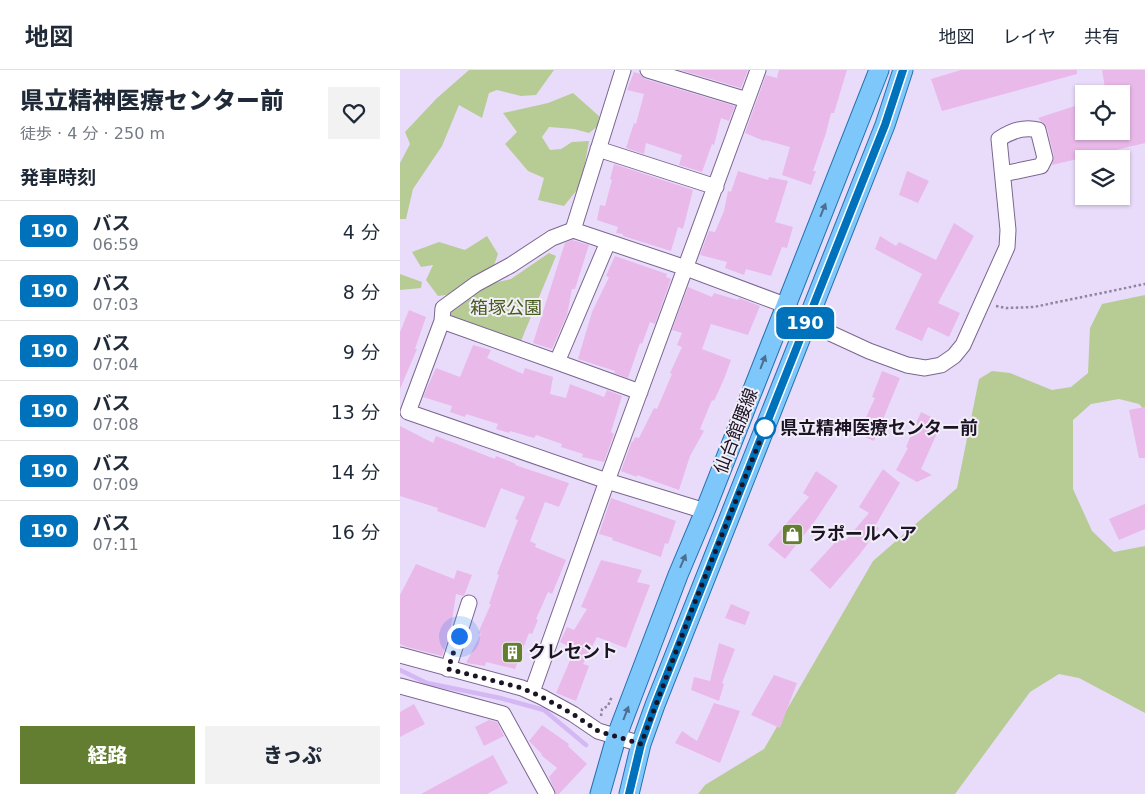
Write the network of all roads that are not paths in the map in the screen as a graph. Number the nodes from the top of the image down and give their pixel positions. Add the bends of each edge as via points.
1 (622, 70) edge
2 (648, 70) edge
3 (758, 70) edge
4 (879, 70) edge
5 (903, 70) edge
6 (747, 100) junction
7 (598, 149) junction
8 (1003, 174) dead end
9 (716, 187) junction
10 (573, 230) junction
11 (608, 242) junction
12 (686, 268) junction
13 (785, 305) junction
14 (442, 321) junction
15 (806, 322) junction
16 (557, 362) junction
17 (640, 392) junction
18 (607, 481) junction
19 (705, 511) junction
20 (469, 603) dead end
21 (400, 655) edge
22 (448, 669) junction
23 (400, 686) edge
24 (532, 692) junction
25 (616, 738) junction
26 (641, 744) junction
27 (547, 794) edge
28 (600, 794) edge
29 (629, 794) edge

1 - 7 street
2 - 6 street
3 - 6 street
13 -> 4 main road, 仙台館腰線
5 - 15 main road, 仙台館腰線 via 885,125
6 - 9 street
7 - 9 street
7 - 10 street
8 - 15 street via 1008,230 1006,247 963,345 954,356 941,365 925,368 907,365
9 - 12 street
10 - 11 street
10 - 14 street via 552,238 476,284 443,308
11 - 12 street
11 - 16 street
12 - 13 street
12 - 17 street
13 - 15 street
19 -> 13 main road, 仙台館腰線
14 - 16 street
14 - 18 street via 408,412
15 - 26 main road, 仙台館腰線
16 - 17 street
17 - 18 street
18 - 19 street
18 - 24 street
25 -> 19 main road, 仙台館腰線
20 - 22 street
21 - 22 street
22 - 24 street
23 - 27 street via 504,714
24 - 25 street via 598,731
25 - 26 street
25 - 28 main road, 仙台館腰線
26 - 29 main road, 仙台館腰線

